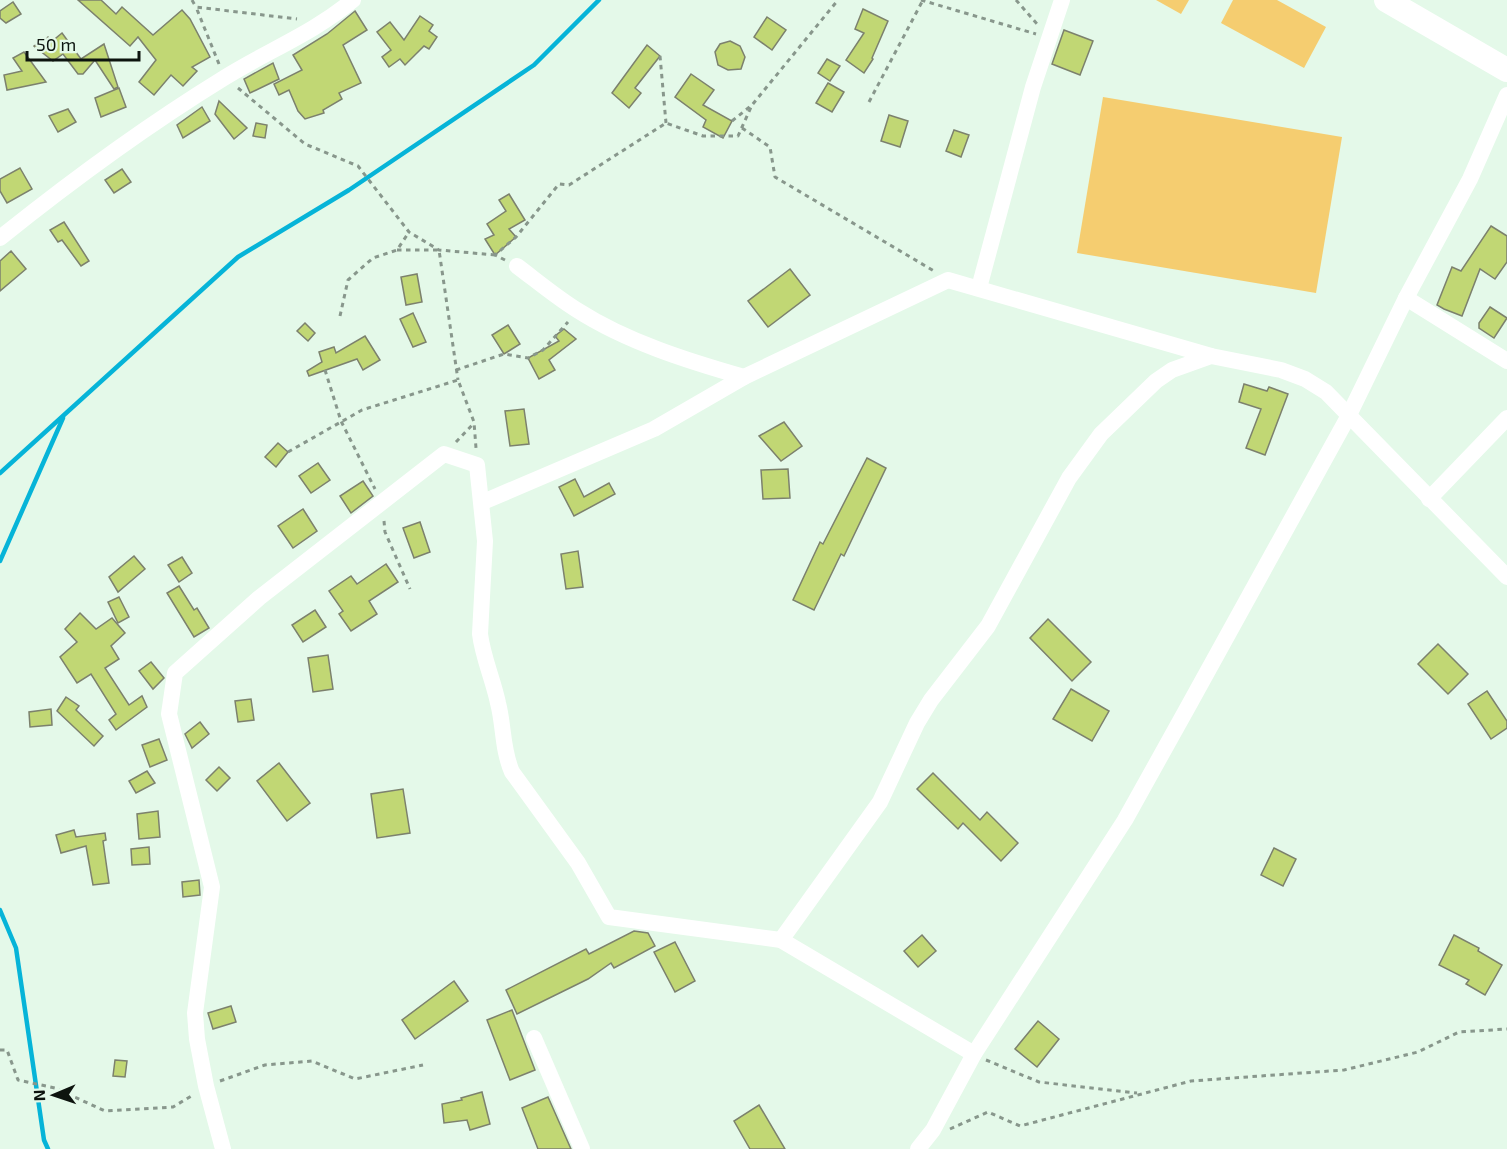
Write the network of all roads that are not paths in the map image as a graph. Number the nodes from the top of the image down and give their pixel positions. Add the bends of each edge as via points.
1 (353, 0) edge
2 (1062, 0) edge
3 (1386, 0) edge
4 (1507, 70) edge
5 (1507, 95) edge
6 (0, 238) edge
7 (517, 266) road end
8 (979, 288) junction
9 (1406, 298) junction
10 (1211, 356) junction
11 (1507, 361) edge
12 (744, 377) junction
13 (1348, 417) junction
14 (1507, 418) edge
15 (1429, 499) junction
16 (483, 502) junction
17 (1507, 577) edge
18 (781, 940) junction
19 (534, 1038) dead end
20 (974, 1054) junction
21 (223, 1149) edge
22 (582, 1149) edge
23 (918, 1149) edge

1 - 6 street via 324,22 225,77 60,190
2 - 8 street via 1033,87
3 - 4 street
5 - 9 street via 1470,179
7 - 12 street via 578,311 643,343
8 - 10 street
8 - 12 street via 948,280
9 - 11 street
9 - 13 street
10 - 13 street via 1281,370 1305,379 1326,392
10 - 18 street via 1172,370 1156,381 1101,434 1069,478 988,626 917,723 880,802
12 - 16 street via 654,429
13 - 15 street
13 - 20 street via 1125,820
14 - 15 street
15 - 17 street
16 - 18 street via 480,634 499,704 505,756 609,917
16 - 21 street via 477,465 444,454 259,598 175,673 169,714 212,887 195,1013 206,1086
18 - 20 street
19 - 22 street
20 - 23 street via 933,1130

